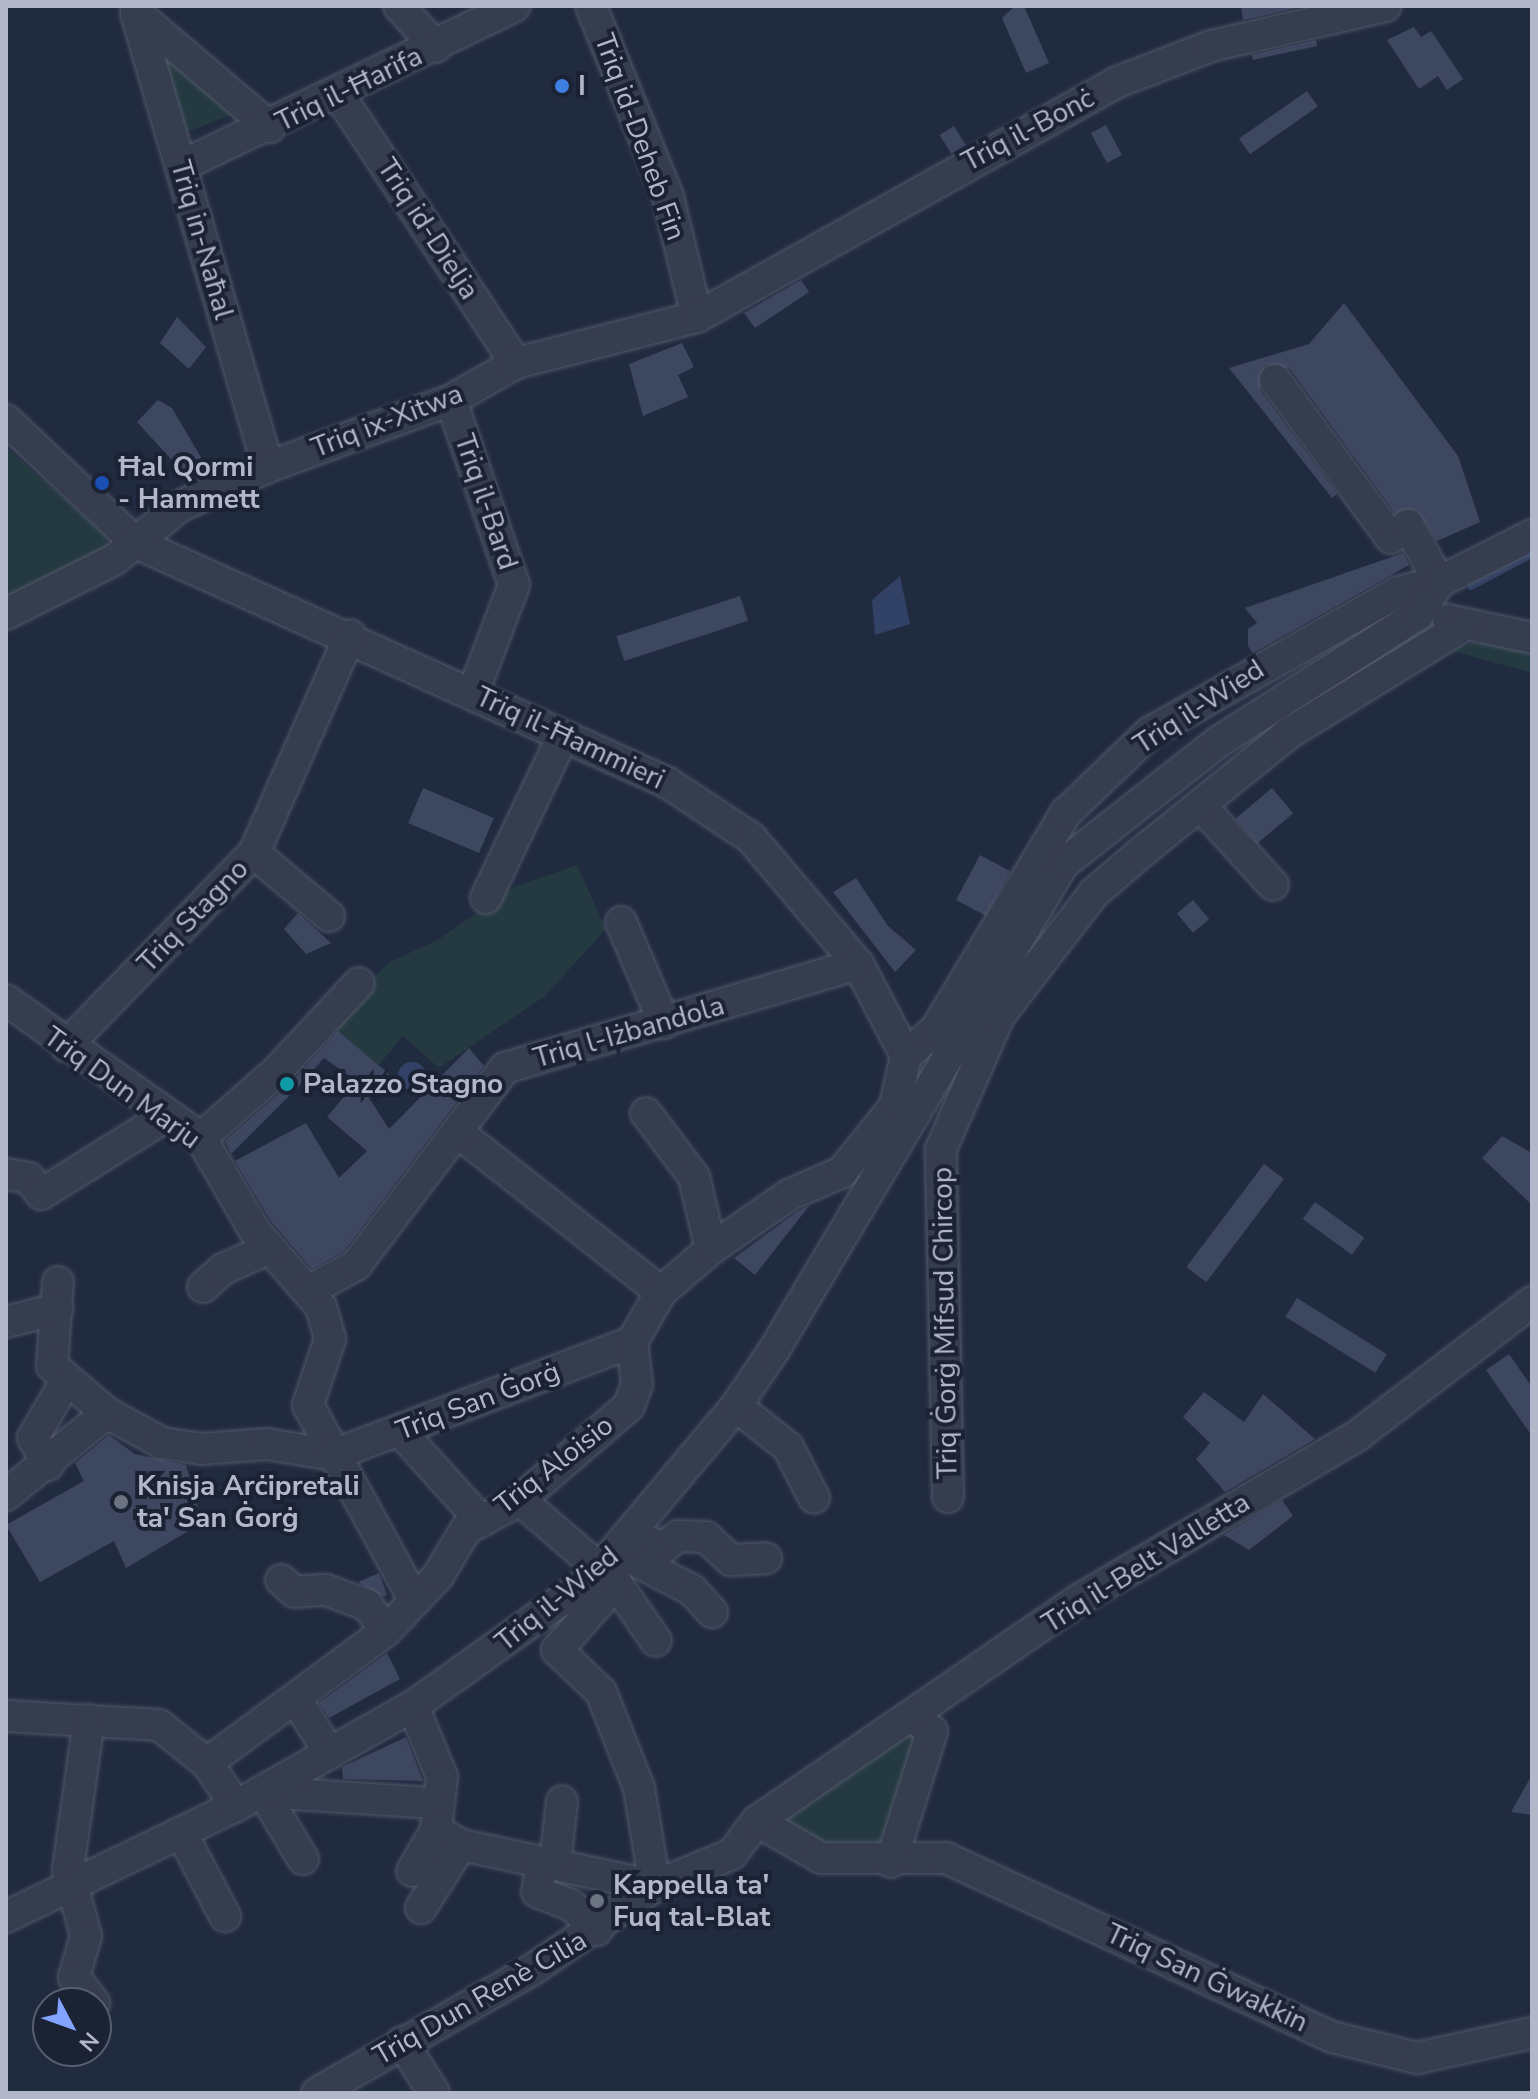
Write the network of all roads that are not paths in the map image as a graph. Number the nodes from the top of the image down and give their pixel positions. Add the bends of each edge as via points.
1 (399, 6) edge
2 (515, 6) edge
3 (591, 6) edge
4 (1385, 6) edge
5 (132, 9) edge
6 (436, 47) junction
7 (339, 95) junction
8 (270, 127) junction
9 (181, 166) junction
10 (697, 317) junction
11 (516, 363) junction
12 (1275, 380) dead end
13 (451, 400) junction
14 (6, 420) edge
15 (268, 467) junction
16 (1532, 535) edge
17 (136, 543) junction
18 (1439, 582) junction
19 (6, 614) edge
20 (1419, 614) junction
21 (1466, 624) junction
22 (350, 635) junction
23 (1532, 638) edge
24 (473, 693) junction
25 (563, 736) junction
26 (1200, 805) junction
27 (1100, 835) junction
28 (254, 853) junction
29 (1126, 865) junction
30 (1273, 885) dead end
31 (486, 898) dead end
32 (329, 916) dead end
33 (621, 922) dead end
34 (858, 964) junction
35 (359, 983) dead end
36 (6, 1000) edge
37 (664, 1023) junction
38 (66, 1046) junction
39 (906, 1056) junction
40 (930, 1087) junction
41 (962, 1105) junction
42 (646, 1113) dead end
43 (163, 1118) junction
44 (460, 1134) junction
45 (201, 1138) junction
46 (842, 1172) junction
47 (6, 1174) edge
48 (270, 1248) junction
49 (711, 1249) junction
50 (832, 1250) junction
51 (203, 1287) dead end
52 (308, 1291) junction
53 (661, 1292) junction
54 (1532, 1302) edge
55 (6, 1322) edge
56 (632, 1342) junction
57 (64, 1384) junction
58 (736, 1406) junction
59 (107, 1413) junction
60 (401, 1432) junction
61 (333, 1455) junction
62 (48, 1465) junction
63 (6, 1495) edge
64 (948, 1497) dead end
65 (814, 1498) dead end
66 (520, 1500) junction
67 (481, 1521) junction
68 (766, 1558) dead end
69 (617, 1560) junction
70 (281, 1580) dead end
71 (415, 1601) junction
72 (712, 1612) dead end
73 (386, 1631) junction
74 (656, 1641) dead end
75 (297, 1701) junction
76 (413, 1706) junction
77 (6, 1716) edge
78 (912, 1717) junction
79 (89, 1720) junction
80 (330, 1754) junction
81 (207, 1763) junction
82 (250, 1799) junction
83 (562, 1801) dead end
84 (757, 1821) junction
85 (444, 1826) junction
86 (181, 1832) junction
87 (303, 1859) dead end
88 (891, 1862) junction
89 (548, 1863) junction
90 (412, 1871) dead end
91 (74, 1884) junction
92 (655, 1886) junction
93 (421, 1908) dead end
94 (225, 1916) dead end
95 (6, 1917) edge
96 (597, 1930) junction
97 (82, 1987) edge
98 (1532, 2033) edge
99 (402, 2042) junction
100 (317, 2093) edge
101 (434, 2093) edge

1 - 6 street
2 - 6 street, Triq il-Ħarifa
3 - 10 street, Triq id-Deheb Fin via 668,197
4 - 10 street, Triq il-Bonċ via 1211,46 1115,83
5 - 8 street
5 - 9 street, Triq in-Naħal
6 - 7 street, Triq il-Ħarifa
7 - 8 street, Triq il-Ħarifa
7 - 11 street, Triq id-Dielja
8 - 9 street, Triq il-Ħarifa
9 - 15 street, Triq in-Naħal
10 - 11 street, Triq ix-Xitwa
11 - 13 street, Triq ix-Xitwa
12 - 18 street via 1391,538 1408,525
13 - 15 street, Triq ix-Xitwa
13 - 24 street, Triq il-Bard via 514,585
14 - 17 street
15 - 17 street, Triq ix-Xitwa via 180,506
16 - 18 street, Triq il-Wied
17 - 19 street, Triq ix-Xitwa
17 - 22 street, Triq il-Ħammieri
18 - 20 street, Triq il-Wied
18 - 39 street, Triq il-Wied via 1398,592 1149,733 1066,813 936,1029
20 - 21 street
20 - 27 street, Triq il-Wied via 1218,742
21 - 23 street
21 - 26 street via 1289,733
22 - 24 street, Triq il-Ħammieri
22 - 28 street, Triq Stagno
24 - 25 street, Triq il-Ħammieri
25 - 31 street
25 - 34 street, Triq il-Ħammieri via 668,783 751,838
26 - 29 street
26 - 30 street
27 - 29 street
27 - 40 street, Triq il-Wied via 1063,864
28 - 32 street
28 - 38 street, Triq Stagno
29 - 41 street via 1094,893 999,1016
33 - 37 street
34 - 37 street, Triq l-Iżbandola
34 - 39 street, Triq il-Ħammieri
35 - 45 street via 277,1071
36 - 38 street, Triq Dun Marju
37 - 44 street, Triq l-Iżbandola via 505,1068
38 - 43 street, Triq Dun Marju
39 - 46 street via 895,1106
40 - 41 street
40 - 50 street, Triq il-Wied
41 - 64 street, Triq Ġorġ Mifsud Chircop via 941,1149
42 - 49 street via 694,1177
43 - 45 street, Triq Dun Marju
43 - 47 street via 41,1194 29,1178
44 - 52 street, Triq l-Iżbandola via 356,1265
44 - 53 street
45 - 48 street, Triq Dun Marju
46 - 49 street via 789,1195
46 - 50 street
48 - 51 street via 223,1269
48 - 52 street, Triq Dun Marju
49 - 53 street
50 - 58 street, Triq il-Wied
52 - 61 street, Triq Dun Marju via 330,1339 308,1405
53 - 56 street
54 - 78 street, Triq il-Belt Valletta via 1358,1435 1080,1599
55 - 57 street via 57,1296 52,1366
56 - 60 street, Triq San Ġorġ
56 - 66 street, Triq Aloisio via 637,1384 629,1406
57 - 59 street, Triq San Ġorġ
57 - 62 street via 33,1438
58 - 65 street via 788,1447
58 - 69 street, Triq il-Wied
59 - 61 street, Triq San Ġorġ via 162,1443 202,1449 267,1444
59 - 62 street
60 - 61 street, Triq San Ġorġ
60 - 67 street
61 - 71 street, Triq Dun Marju
62 - 63 street
66 - 67 street, Triq Aloisio
66 - 69 street
67 - 71 street, Triq Aloisio via 466,1529
68 - 69 street via 731,1560 706,1537 678,1536 663,1548
69 - 72 street via 692,1590
69 - 74 street
69 - 76 street, Triq il-Wied
69 - 92 street via 557,1650 601,1692 639,1788
70 - 73 street via 295,1592 326,1590 367,1605
71 - 73 street, Triq Aloisio
73 - 75 street, Triq Aloisio
75 - 80 street
75 - 81 street, Triq Aloisio
76 - 80 street, Triq il-Wied
76 - 85 street via 442,1777
77 - 79 street
78 - 84 street, Triq il-Belt Valletta
78 - 88 street via 932,1731
79 - 81 street via 159,1725
79 - 91 street via 68,1870
80 - 82 street, Triq il-Wied
81 - 82 street
82 - 85 street
82 - 86 street, Triq il-Wied
82 - 87 street
83 - 89 street
84 - 88 street, Triq San Ġwakkin via 821,1858
84 - 92 street, Triq Dun Renè Cilia via 732,1854
85 - 89 street
85 - 90 street
85 - 93 street
86 - 91 street, Triq il-Wied
86 - 94 street
88 - 98 street, Triq San Ġwakkin via 946,1858 1332,2037 1417,2058
89 - 92 street
89 - 96 street via 537,1892 571,1905
91 - 95 street, Triq il-Wied
91 - 97 street via 86,1936 74,1977
92 - 96 street, Triq Dun Renè Cilia
96 - 99 street, Triq Dun Renè Cilia
99 - 100 street, Triq Dun Renè Cilia
99 - 101 street

